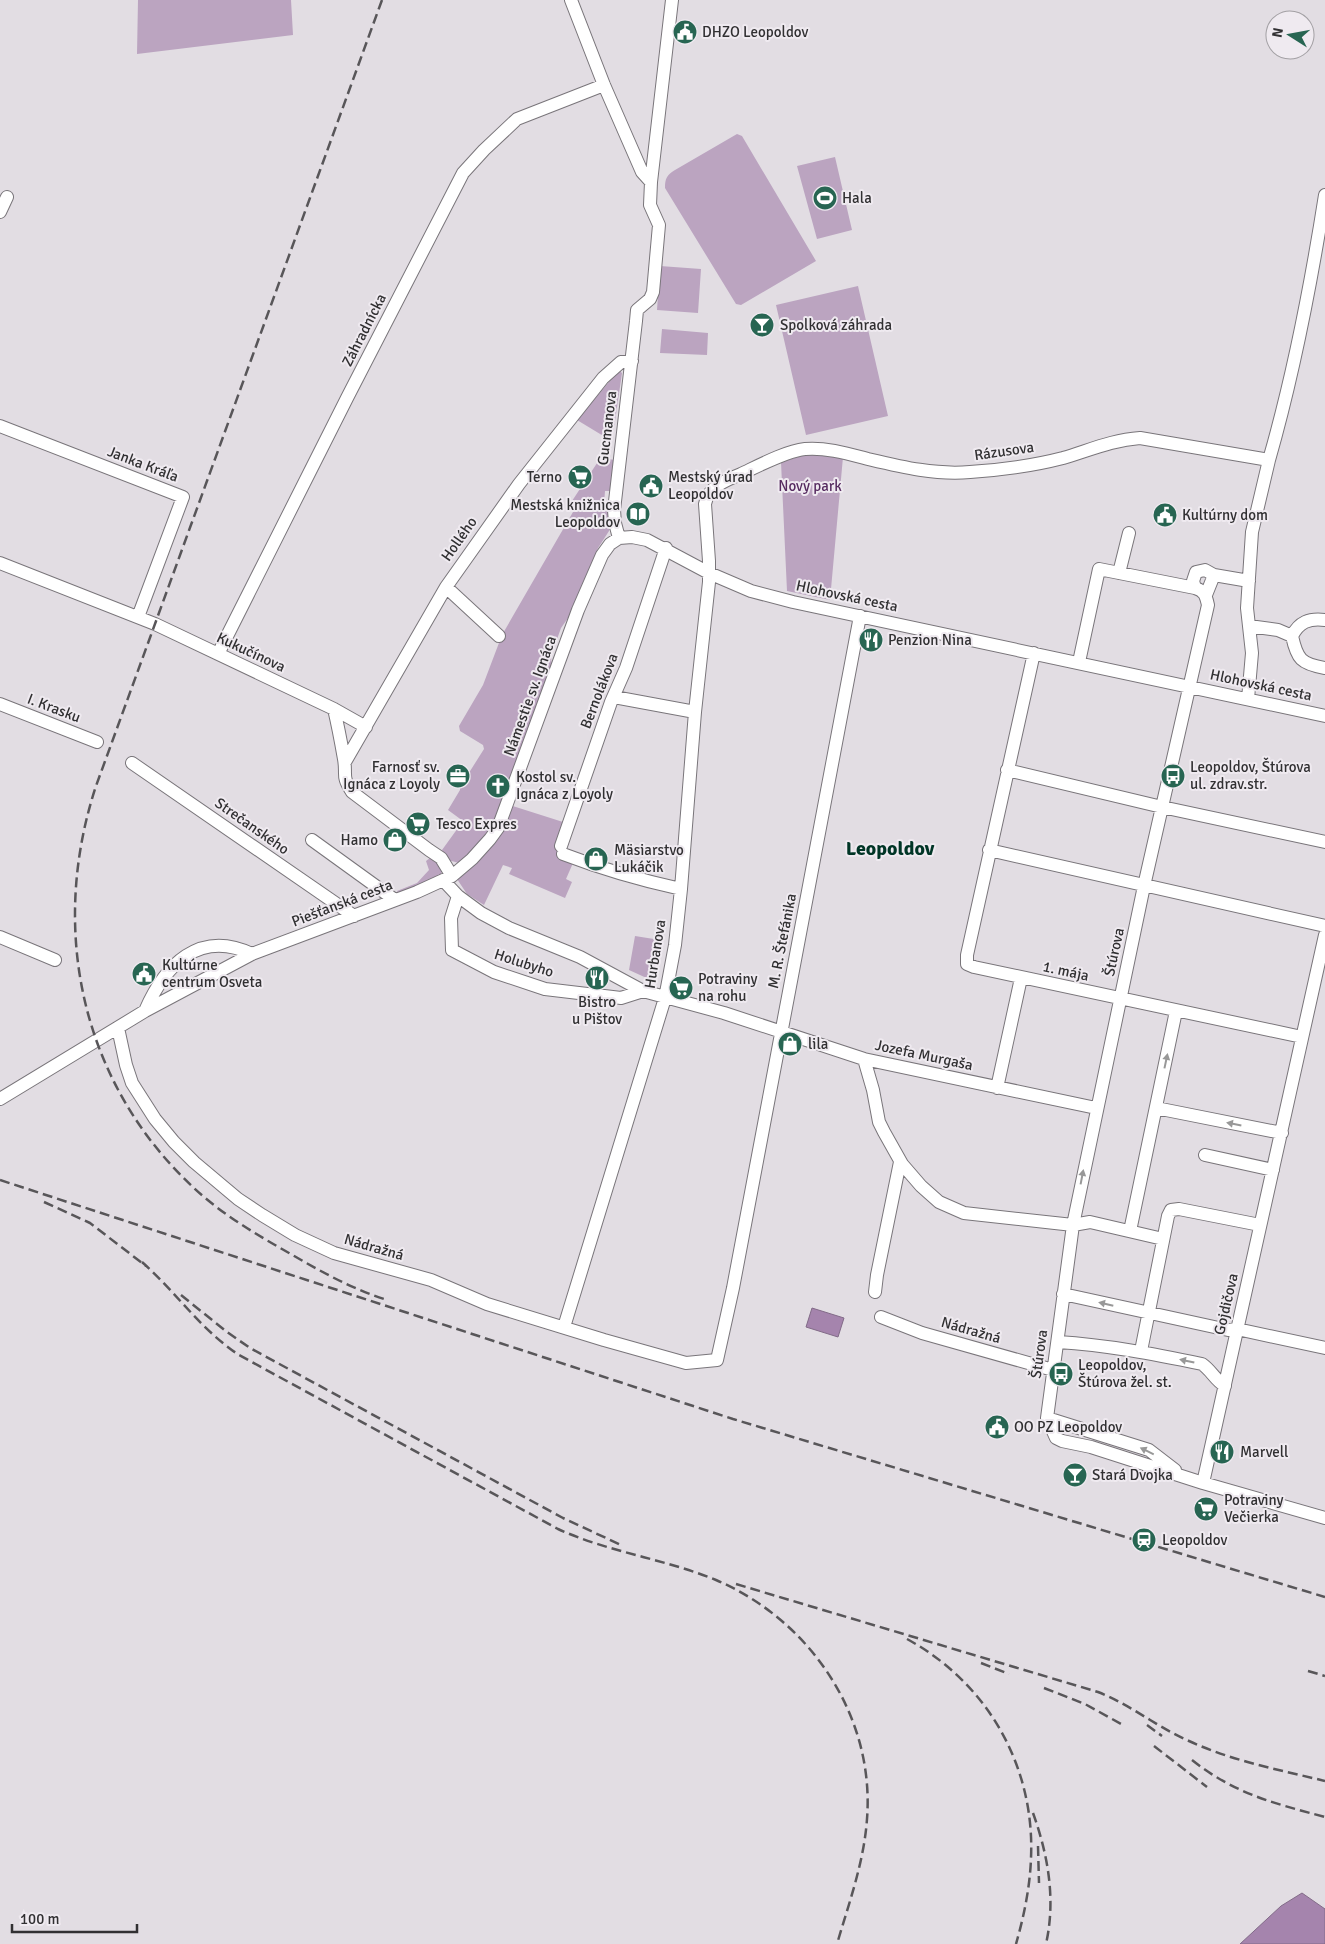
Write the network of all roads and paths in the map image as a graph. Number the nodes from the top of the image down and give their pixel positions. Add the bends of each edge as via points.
1 (571, 0) edge
2 (672, 0) edge
3 (604, 85) junction
4 (651, 182) junction
5 (1325, 195) edge
6 (7, 197) dead end
7 (0, 212) edge
8 (632, 360) junction
9 (0, 426) edge
10 (1269, 460) junction
11 (1129, 533) dead end
12 (619, 538) junction
13 (666, 548) junction
14 (0, 563) edge
15 (710, 573) junction
16 (1119, 573) junction
17 (1214, 575) junction
18 (1249, 581) junction
19 (446, 587) junction
20 (1201, 592) junction
21 (860, 616) junction
22 (138, 617) junction
23 (1325, 620) edge
24 (1249, 626) junction
25 (499, 636) dead end
26 (1292, 636) junction
27 (1034, 653) junction
28 (218, 654) junction
29 (1079, 662) junction
30 (1325, 668) edge
31 (1190, 686) junction
32 (614, 697) junction
33 (1248, 699) junction
34 (0, 704) edge
35 (334, 709) junction
36 (695, 712) junction
37 (1325, 716) edge
38 (366, 727) junction
39 (96, 742) dead end
40 (345, 762) junction
41 (132, 763) dead end
42 (1007, 770) junction
43 (1162, 807) junction
44 (312, 840) dead end
45 (1325, 842) edge
46 (989, 850) junction
47 (448, 878) junction
48 (1144, 886) junction
49 (681, 890) junction
50 (458, 896) junction
51 (395, 900) junction
52 (354, 916) junction
53 (1325, 926) edge
54 (1325, 935) edge
55 (0, 937) edge
56 (252, 954) junction
57 (55, 960) dead end
58 (1021, 978) junction
59 (643, 991) junction
60 (664, 998) junction
61 (1121, 1000) junction
62 (145, 1011) junction
63 (1176, 1011) junction
64 (118, 1028) junction
65 (781, 1031) junction
66 (1302, 1037) junction
67 (864, 1058) junction
68 (997, 1088) junction
69 (0, 1099) edge
70 (1096, 1108) junction
71 (1156, 1108) junction
72 (1282, 1133) junction
73 (1205, 1155) dead end
74 (900, 1162) junction
75 (1273, 1170) junction
76 (1073, 1225) junction
77 (1260, 1225) junction
78 (1130, 1231) junction
79 (1163, 1239) junction
80 (875, 1292) dead end
81 (1063, 1294) junction
82 (1149, 1314) junction
83 (881, 1317) dead end
84 (564, 1327) junction
85 (1237, 1329) junction
86 (1058, 1342) junction
87 (1325, 1348) edge
88 (1141, 1351) junction
89 (717, 1360) joint
90 (1053, 1370) junction
91 (1224, 1386) junction
92 (1047, 1418) junction
93 (1188, 1477) junction
94 (1203, 1483) junction
95 (1325, 1518) edge

1 - 3 street
2 - 4 street, Gucmanova
3 - 4 street via 642,172
3 - 28 street, Záhradnícka via 517,119 463,173
4 - 8 street, Gucmanova via 650,205 659,225 652,292 637,316
5 - 10 street via 1311,283
6 - 7 street
8 - 12 street, Gucmanova via 614,510
8 - 19 street, Hollého via 621,362 597,385 519,484
9 - 22 street, Janka Kráľa via 183,497
10 - 15 street, Rázusova via 1140,438 1119,440 1064,458 1016,468 961,473 919,471 850,454 804,449 730,478 707,495
10 - 18 street via 1252,532
11 - 16 street
12 - 13 street, Hlohovská cesta via 647,540
12 - 47 street, Námestie sv. Ignáca via 602,555 578,610 498,828 472,860
13 - 15 street, Hlohovská cesta
13 - 32 street, Bernolákova
14 - 22 street
15 - 21 street, Hlohovská cesta via 751,591
15 - 36 street, Hurbanova
16 - 20 street
16 - 29 street via 1099,569
17 - 18 street
17 - 20 street
17 - 20 street via 1205,570 1196,572 1194,581
18 - 24 street
19 - 25 street
19 - 38 street, Hollého
20 - 31 street, Hlohovská cesta via 1208,605
21 - 27 street, Hlohovská cesta
21 - 65 street, M. R. Štefánika
22 - 28 street, Kukučínova
23 - 26 street via 1313,618 1297,626
24 - 26 street via 1278,630
24 - 33 street via 1252,652
26 - 30 street via 1296,655 1304,662
27 - 29 street, Hlohovská cesta
27 - 42 street, 1. mája
28 - 35 street, Kukučínova
29 - 31 street, Hlohovská cesta
31 - 33 street, Hlohovská cesta
31 - 43 street, Štúrova
32 - 36 street
32 - 49 street, Bernolákova via 562,850 601,869
33 - 37 street, Hlohovská cesta
34 - 39 street, I. Krasku
35 - 38 street, Kukučínova
35 - 40 street
36 - 49 street, Hurbanova
38 - 40 street, Hollého
40 - 47 street, Holubyho via 344,775 352,792 441,858
41 - 52 street, Strečanského
42 - 43 street
42 - 46 street, 1. mája
43 - 45 street
43 - 48 street, Štúrova
44 - 51 street
46 - 48 street
46 - 58 street, 1. mája via 967,964
47 - 50 street, Holubyho
47 - 51 street, Piešťanská cesta
48 - 53 street
48 - 61 street, Štúrova
49 - 60 street, Hurbanova
50 - 59 street, Holubyho via 481,914 580,957
50 - 59 street, Holubyho via 450,918 452,950 494,972 545,989 621,998
51 - 52 street, Piešťanská cesta
52 - 56 street, Piešťanská cesta
54 - 66 street, Gojdičova
55 - 57 street
56 - 62 street, Piešťanská cesta
56 - 62 street via 228,945 195,950 171,967 155,988
58 - 61 street, 1. mája
58 - 68 street
59 - 60 street, Holubyho
60 - 65 street, Holubyho
60 - 84 street, Hurbanova
61 - 63 street, 1. mája
61 - 70 street, Štúrova
62 - 64 street, Piešťanská cesta
63 - 66 street, 1. mája
71 -> 63 street
64 - 69 street, Piešťanská cesta
64 - 84 street, Nádražná via 132,1083 155,1119 194,1162 262,1215 334,1253 431,1280 487,1304
65 - 67 street, Holubyho
65 - 89 street, M. R. Štefánika
66 - 72 street, Gojdičova
67 - 68 street, Jozefa Murgaša
67 - 74 street, Jozefa Murgaša via 879,1122
68 - 70 street, Jozefa Murgaša
76 -> 70 street, Štúrova
72 -> 71 street
71 - 78 street
72 - 75 street, Gojdičova
73 - 75 street
74 - 76 street, Jozefa Murgaša via 939,1202 964,1213
74 - 80 street
75 - 77 street, Gojdičova
76 - 78 street via 1090,1222
76 - 81 street, Štúrova
77 - 79 street via 1179,1208 1171,1210
77 - 85 street, Gojdičova
78 - 79 street
79 - 82 street
82 -> 81 street
81 - 86 street, Štúrova
82 - 85 street
82 - 88 street
83 - 90 street, Nádražná via 922,1333
84 - 89 street, Nádražná via 686,1363
85 - 87 street
85 - 91 street, Gojdičova
86 - 88 street
86 - 90 street, Štúrova
91 -> 88 street via 1202,1364
90 - 92 street, Štúrova
91 - 94 street, Gojdičova
93 -> 92 street via 1149,1450
92 - 93 street via 1056,1438 1062,1441
93 - 94 street
94 - 95 street

